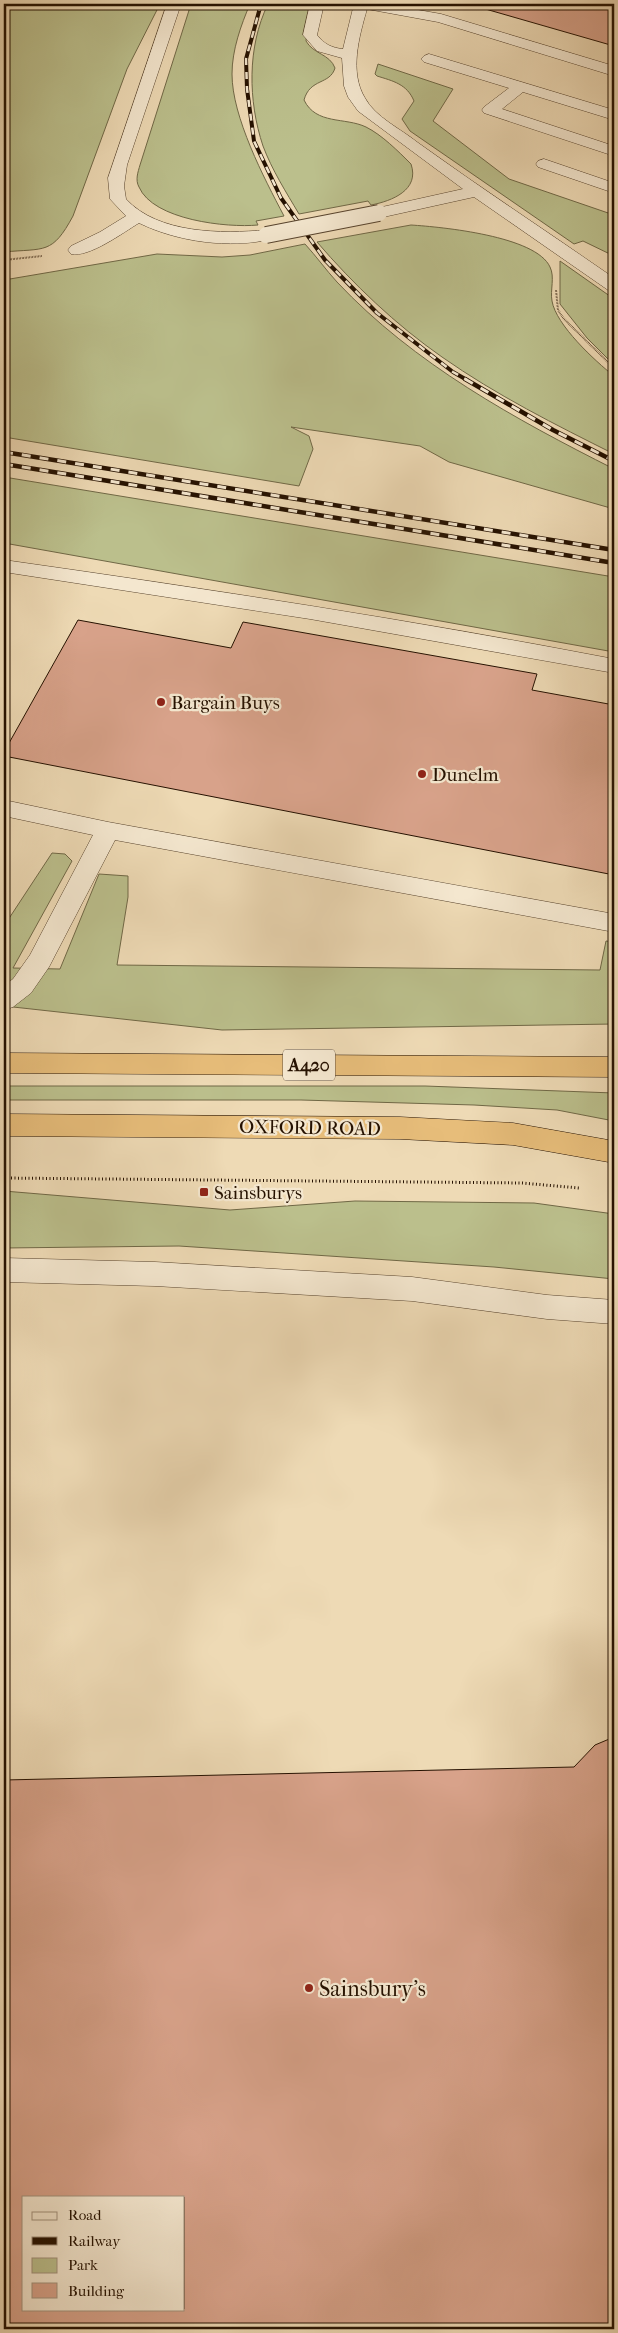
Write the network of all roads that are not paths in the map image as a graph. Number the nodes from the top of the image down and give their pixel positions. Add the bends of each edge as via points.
1 (174, 4) edge
2 (317, 4) edge
3 (361, 4) edge
4 (350, 55) junction
5 (429, 58) dead end
6 (614, 71) edge
7 (520, 87) junction
8 (614, 115) edge
9 (614, 151) edge
10 (544, 164) dead end
11 (614, 188) edge
12 (478, 191) junction
13 (138, 216) junction
14 (77, 250) dead end
15 (614, 286) edge
16 (4, 566) edge
17 (614, 666) edge
18 (4, 808) edge
19 (108, 830) junction
20 (614, 923) edge
21 (4, 1000) edge
22 (4, 1063) edge
23 (614, 1066) edge
24 (4, 1125) edge
25 (614, 1152) edge
26 (4, 1270) edge
27 (614, 1312) edge

1 - 13 street via 116,177 118,198
2 - 4 street via 310,35 316,45 327,51
3 - 4 street
3 - 6 street via 441,18
4 - 12 street via 350,75 356,99 386,125
5 - 7 street
7 - 8 street
7 - 9 street via 490,110
10 - 11 street
12 - 13 street, bridge via 266,235 206,238 164,228
12 - 15 street
13 - 14 street
16 - 17 street via 186,592
18 - 19 street
19 - 20 street
19 - 21 street via 40,960 22,986
22 - 23 highway, A420
24 - 25 highway, OXFORD ROAD via 400,1128 513,1134
26 - 27 street via 156,1274 412,1289

